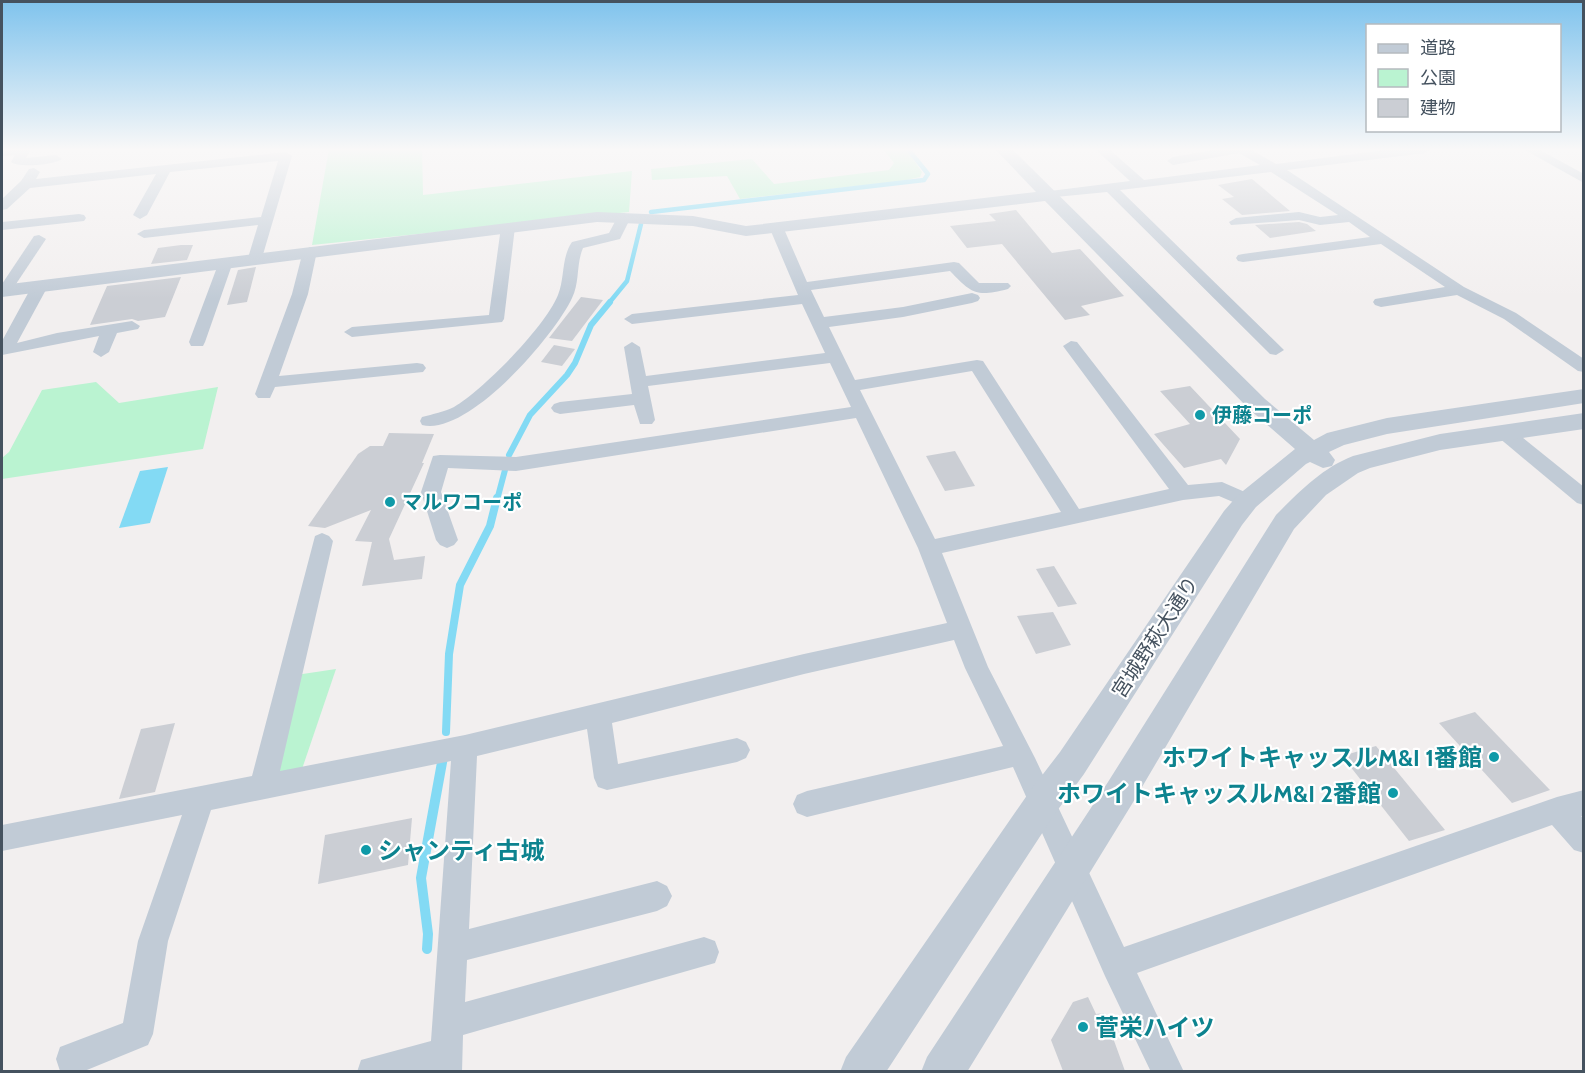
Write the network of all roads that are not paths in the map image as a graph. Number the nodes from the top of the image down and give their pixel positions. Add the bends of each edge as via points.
1 (148, 199) edge
2 (274, 199) edge
3 (1017, 199) edge
4 (1054, 199) edge
5 (1121, 199) edge
6 (1322, 199) edge
7 (140, 215) dead end
8 (624, 217) junction
9 (79, 218) dead end
10 (1350, 218) junction
11 (268, 220) junction
12 (1236, 222) dead end
13 (2, 226) edge
14 (508, 227) junction
15 (777, 229) junction
16 (144, 234) dead end
17 (39, 239) dead end
18 (1385, 239) junction
19 (310, 251) junction
20 (255, 258) junction
21 (1243, 258) dead end
22 (226, 262) junction
23 (40, 286) junction
24 (1003, 286) dead end
25 (3, 290) edge
26 (1459, 290) junction
27 (804, 293) junction
28 (972, 298) dead end
29 (1381, 302) dead end
30 (632, 319) dead end
31 (819, 323) junction
32 (132, 327) dead end
33 (110, 330) junction
34 (352, 332) dead end
35 (197, 342) dead end
36 (1071, 346) dead end
37 (632, 348) dead end
38 (1276, 350) dead end
39 (101, 352) dead end
40 (835, 357) junction
41 (1584, 367) edge
42 (417, 368) dead end
43 (850, 386) junction
44 (639, 391) junction
45 (1584, 396) edge
46 (560, 408) dead end
47 (861, 411) junction
48 (646, 420) dead end
49 (429, 421) dead end
50 (1584, 421) edge
51 (1505, 433) junction
52 (1311, 450) junction
53 (1339, 474) junction
54 (1183, 493) junction
55 (1584, 498) edge
56 (1246, 501) junction
57 (1074, 517) junction
58 (447, 540) dead end
59 (322, 541) dead end
60 (929, 548) junction
61 (960, 629) junction
62 (598, 716) junction
63 (465, 747) junction
64 (737, 750) dead end
65 (1020, 753) junction
66 (264, 786) junction
67 (201, 798) junction
68 (1042, 803) junction
69 (807, 804) dead end
70 (1570, 807) edge
71 (2, 838) edge
72 (1584, 840) edge
73 (1071, 867) junction
74 (657, 896) dead end
75 (451, 949) junction
76 (704, 952) dead end
77 (1116, 965) junction
78 (446, 1050) edge
79 (72, 1059) dead end
80 (373, 1071) edge
81 (861, 1071) edge
82 (942, 1071) edge
83 (1168, 1071) edge

1 - 7 street
2 - 11 street
3 - 15 street
4 - 52 street via 1257,404
5 - 38 street
6 - 10 street
8 - 14 street
8 - 15 street via 693,221 746,231
8 - 49 street via 615,236 577,245 572,254 570,286 559,310 482,396 460,411
9 - 13 street
10 - 12 street via 1320,221 1299,216
10 - 18 street
11 - 16 street
11 - 20 street
14 - 19 street
14 - 34 street via 496,319
15 - 27 street
17 - 25 street
18 - 21 street
18 - 26 street
19 - 20 street
19 - 42 street via 300,294 267,388
20 - 22 street
22 - 23 street
22 - 35 street
23 - 25 street
23 - 33 street via 4,351
24 - 27 street via 975,288 954,266
26 - 29 street
26 - 41 street via 1510,316
27 - 30 street
27 - 31 street
28 - 31 street
31 - 40 street
32 - 33 street
33 - 39 street
36 - 54 street
37 - 44 street
40 - 43 street
40 - 44 street
43 - 47 street
43 - 57 street via 977,365
44 - 46 street
44 - 48 street
45 - 52 street, 宮城野萩大通り via 1387,426 1357,432
47 - 58 street via 516,464 440,461 431,492
47 - 60 street
50 - 51 street
51 - 53 street via 1440,442 1373,459
51 - 55 street
52 - 53 street
52 - 56 street, 宮城野萩大通り
53 - 73 street via 1317,489 1285,522
54 - 56 street via 1222,489
54 - 57 street
56 - 68 street, 宮城野萩大通り
57 - 60 street
59 - 66 street
60 - 61 street
61 - 62 street
61 - 65 street
62 - 63 street
62 - 64 street via 607,778
63 - 66 street
63 - 75 street
65 - 68 street
65 - 69 street
66 - 67 street
67 - 71 street
67 - 79 street via 153,940 137,1034
68 - 73 street
68 - 81 street, 宮城野萩大通り
70 - 72 street
70 - 77 street
73 - 77 street
73 - 82 street
74 - 75 street
75 - 78 street
76 - 78 street
77 - 83 street
78 - 80 street

